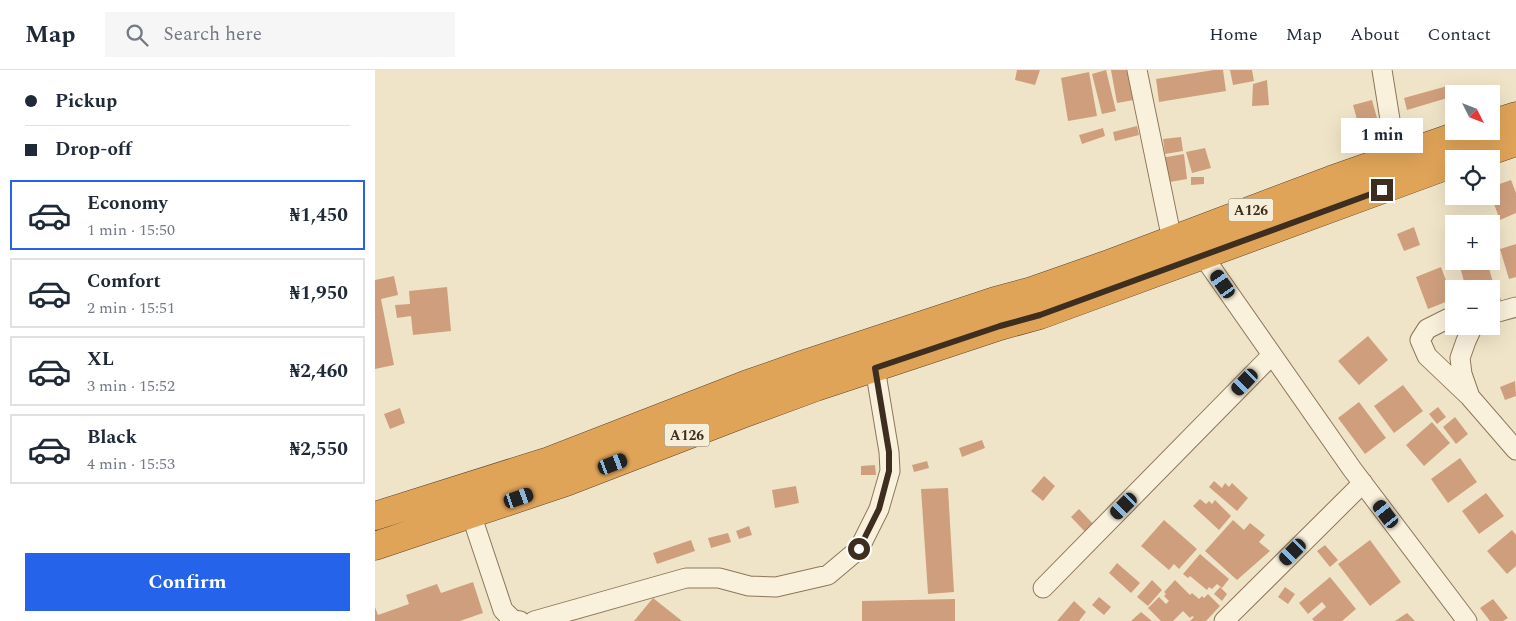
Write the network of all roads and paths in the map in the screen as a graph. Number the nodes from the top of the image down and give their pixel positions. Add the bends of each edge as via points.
1 (1137, 70) edge
2 (1382, 70) edge
3 (1516, 116) edge
4 (1500, 121) edge
5 (1446, 140) edge
6 (1516, 142) edge
7 (1493, 150) edge
8 (1396, 158) junction
9 (1445, 167) edge
10 (1171, 240) junction
11 (1203, 256) junction
12 (1036, 303) junction
13 (1516, 307) edge
14 (1500, 311) edge
15 (997, 313) junction
16 (1445, 320) edge
17 (1468, 335) edge
18 (1272, 355) junction
19 (875, 368) junction
20 (1470, 397) junction
21 (1516, 450) edge
22 (1363, 483) junction
23 (471, 514) junction
24 (375, 516) edge
25 (375, 546) edge
26 (1043, 588) dead end
27 (520, 621) edge
28 (534, 621) edge
29 (1224, 621) edge
30 (1467, 621) edge

1 - 10 street
2 - 8 street
3 - 4 highway
5 - 8 highway, A126
6 - 7 highway
8 - 10 highway, A126
9 - 11 highway, A126
10 - 12 highway, A126 via 1106,265
11 - 12 highway, A126
11 - 18 street
12 - 15 highway, A126
13 - 14 street
15 - 19 highway, A126
15 - 24 highway, A126 via 802,365 549,461
16 - 20 street via 1427,329 1420,340 1427,356
17 - 20 street via 1460,358
18 - 22 street
18 - 26 street
19 - 23 highway, A126
19 - 28 street via 889,452 889,471 879,509 859,549 828,575 775,587 749,586 719,578 686,578
20 - 21 street
22 - 29 street
22 - 30 street
23 - 25 highway, A126
23 - 27 street via 503,610 513,620

